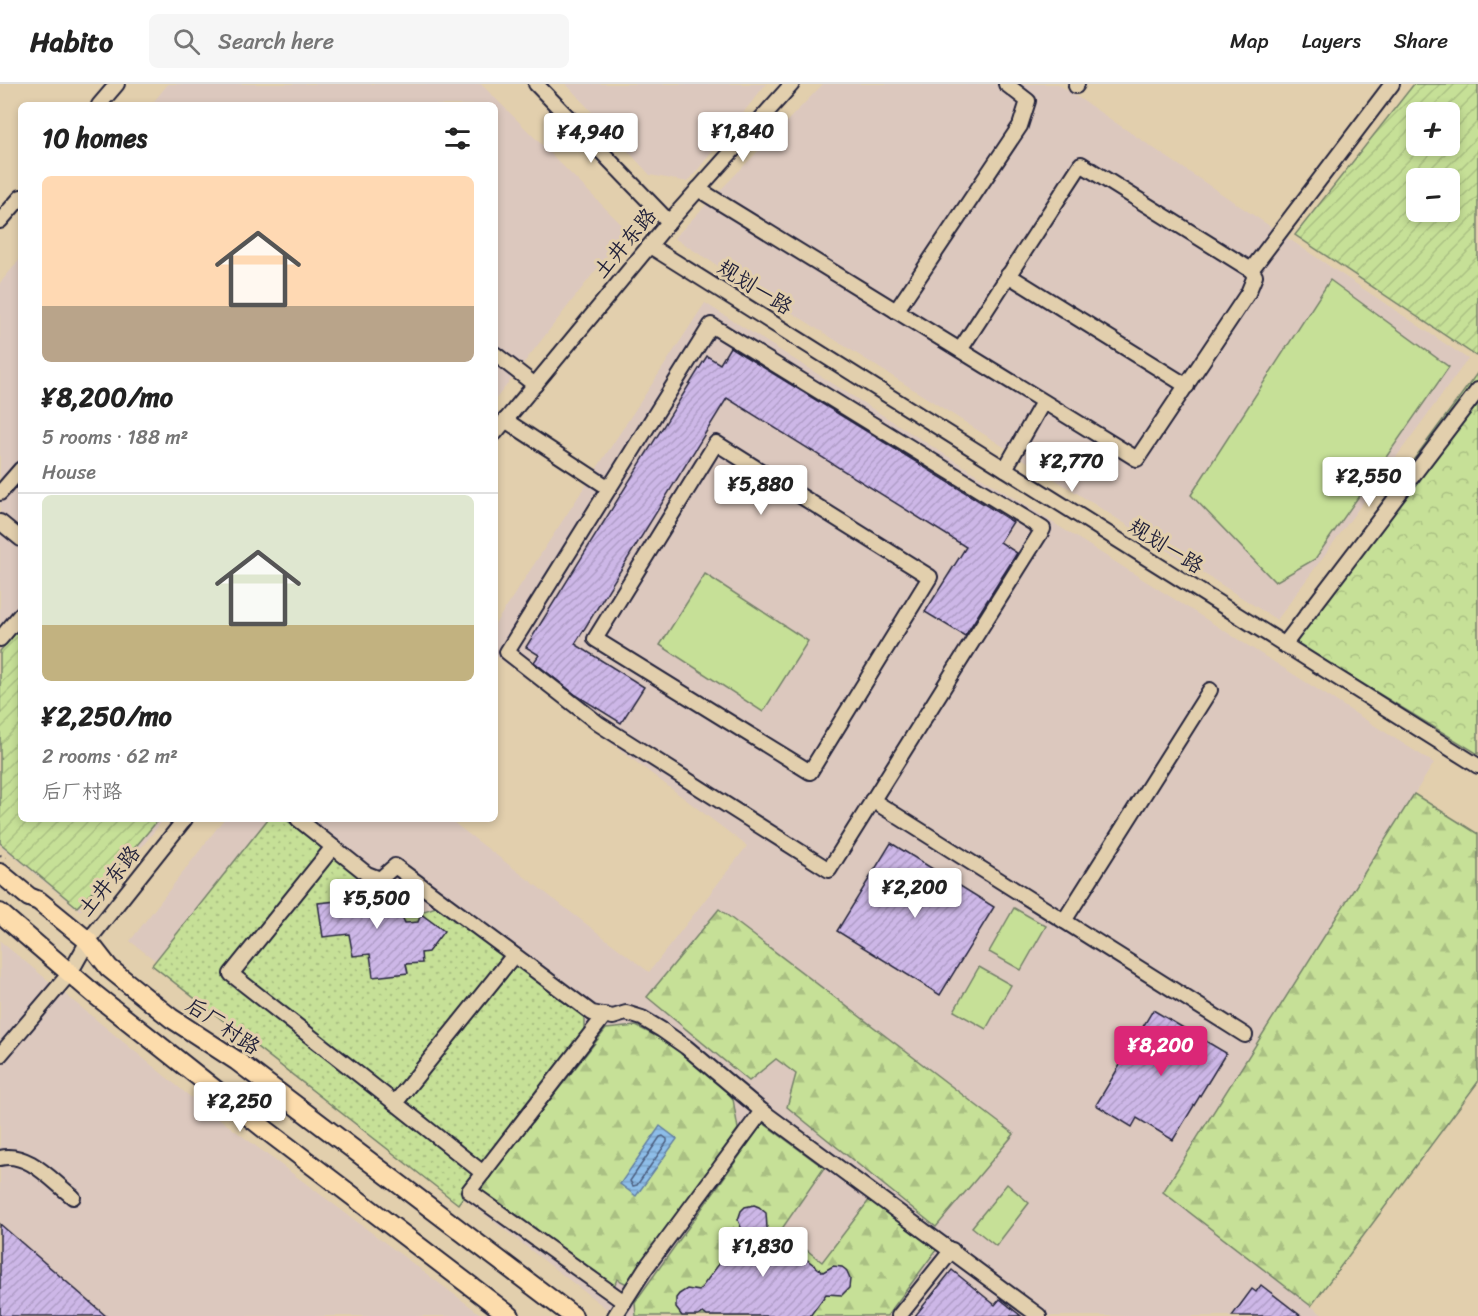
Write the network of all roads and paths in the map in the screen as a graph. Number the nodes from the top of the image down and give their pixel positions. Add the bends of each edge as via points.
1 (117, 84) edge
2 (536, 84) edge
3 (792, 84) edge
4 (1006, 84) edge
5 (1392, 84) edge
6 (102, 102) edge
7 (698, 189) junction
8 (18, 200) edge
9 (0, 221) edge
10 (669, 222) junction
11 (650, 246) junction
12 (1251, 270) junction
13 (1008, 275) junction
14 (896, 311) junction
15 (960, 350) junction
16 (498, 356) edge
17 (535, 385) junction
18 (1187, 386) junction
19 (1478, 390) edge
20 (1044, 402) junction
21 (505, 420) junction
22 (498, 429) edge
23 (716, 444) joint
24 (1005, 469) junction
25 (18, 472) edge
26 (609, 488) junction
27 (0, 493) edge
28 (0, 522) edge
29 (18, 537) edge
30 (18, 618) edge
31 (0, 639) edge
32 (1284, 645) junction
33 (1210, 690) dead end
34 (1478, 766) edge
35 (873, 800) junction
36 (183, 822) edge
37 (302, 822) edge
38 (333, 847) junction
39 (0, 873) edge
40 (0, 913) edge
41 (1064, 921) junction
42 (87, 941) junction
43 (514, 955) junction
44 (70, 973) junction
45 (605, 1015) junction
46 (1245, 1035) dead end
47 (0, 1055) edge
48 (395, 1103) junction
49 (762, 1111) junction
50 (0, 1158) edge
51 (483, 1173) junction
52 (73, 1197) dead end
53 (952, 1250) junction
54 (624, 1302) junction
55 (497, 1312) edge
56 (573, 1316) edge
57 (615, 1316) edge
58 (899, 1316) edge
59 (1039, 1316) edge

1 - 6 street
2 - 10 street
3 - 7 street, 土井东路
4 - 14 street via 1028,101 1020,126
5 - 12 street
7 - 10 street, 土井东路
7 - 14 street
8 - 9 street
10 - 11 street, 土井东路
11 - 17 street, 土井东路
11 - 24 street, 规划一路
12 - 13 street via 1081,164
12 - 18 street via 1255,276 1248,293
13 - 15 street
13 - 18 street
14 - 15 street
15 - 20 street
16 - 17 street
17 - 21 street, 土井东路
18 - 20 street via 1137,459
19 - 32 street
20 - 24 street
21 - 22 street, 土井东路
21 - 26 street
23 - 23 street via 595,639 810,772 930,576
24 - 32 street, 规划一路
25 - 27 street
26 - 35 street via 507,652 599,724 829,870
26 - 35 street via 711,325 1043,529
28 - 29 street
30 - 31 street
32 - 34 street, 规划一路
33 - 41 street
35 - 41 street
36 - 42 street, 土井东路
37 - 38 street
38 - 43 street via 367,874 380,879 395,866
38 - 48 street via 231,974
39 - 42 main road, 后厂村路
40 - 44 main road
41 - 46 street
42 - 44 street, 土井东路
42 - 56 main road, 后厂村路 via 109,968 171,1018 237,1062
43 - 45 street via 592,1013
43 - 48 street
44 - 47 street, 土井东路
44 - 55 main road
45 - 49 street via 626,1013 662,1030
45 - 51 street
48 - 51 street
49 - 53 street
49 - 54 street
50 - 52 street via 27,1160
51 - 54 street via 469,1191
53 - 58 street
53 - 59 street
54 - 57 street

